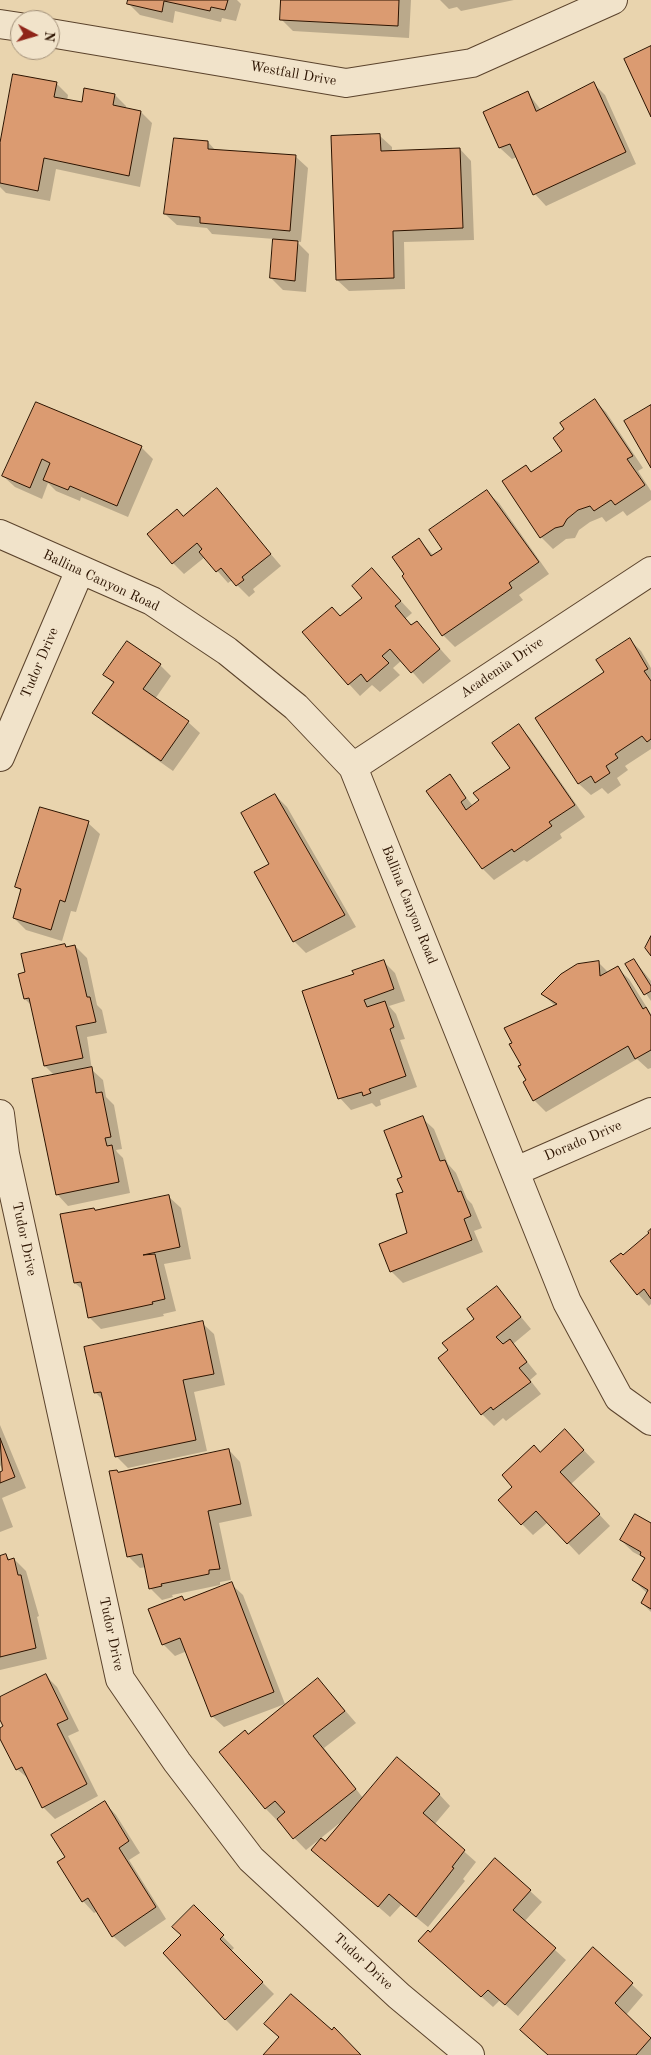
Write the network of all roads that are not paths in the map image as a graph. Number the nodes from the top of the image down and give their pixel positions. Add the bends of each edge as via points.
1 (613, 0) edge
2 (60, 34) edge
3 (0, 534) edge
4 (80, 570) junction
5 (651, 570) edge
6 (0, 757) edge
7 (353, 767) junction
8 (651, 1112) edge
9 (0, 1114) edge
10 (516, 1170) junction
11 (651, 1421) edge
12 (470, 2055) edge

1 - 2 street, Westfall Drive via 472,63 346,83
3 - 4 street, Ballina Canyon Road
4 - 6 street, Tudor Drive
4 - 7 street, Ballina Canyon Road via 152,601 227,650 296,707
5 - 7 street, Academia Drive
7 - 10 street, Ballina Canyon Road
8 - 10 street, Dorado Drive
9 - 12 street, Tudor Drive via 5,1154 120,1678 177,1762 250,1859 399,1996
10 - 11 street, Ballina Canyon Road via 567,1302 619,1398

